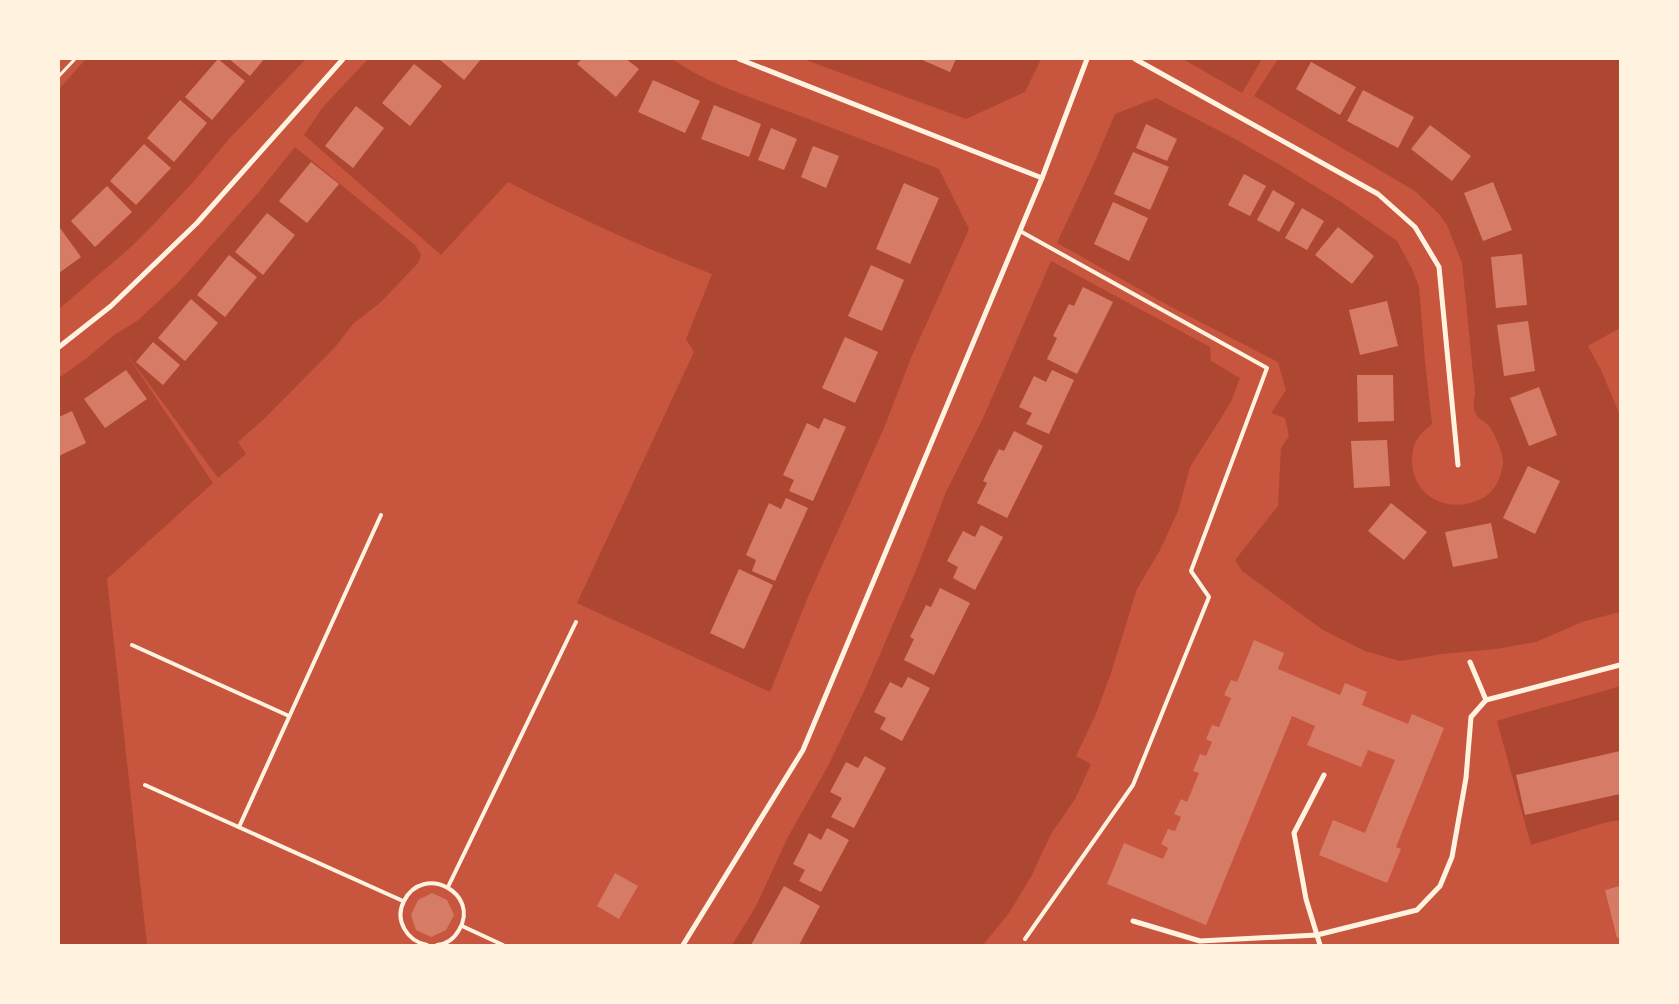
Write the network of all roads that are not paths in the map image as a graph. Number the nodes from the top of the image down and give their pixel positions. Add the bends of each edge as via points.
1 (343, 59) edge
2 (740, 59) edge
3 (1087, 59) edge
4 (1135, 59) edge
5 (1042, 178) junction
6 (1020, 231) junction
7 (59, 346) edge
8 (1458, 465) dead end
9 (381, 515) dead end
10 (576, 622) dead end
11 (132, 645) dead end
12 (1470, 662) dead end
13 (1620, 665) edge
14 (1486, 700) junction
15 (289, 716) junction
16 (1324, 775) dead end
17 (145, 785) dead end
18 (239, 827) junction
19 (448, 887) junction
20 (403, 901) junction
21 (1133, 921) dead end
22 (462, 926) junction
23 (1317, 935) junction
24 (1025, 939) dead end
25 (421, 945) edge
26 (427, 945) edge
27 (437, 945) edge
28 (503, 945) edge
29 (684, 945) edge
30 (1320, 945) edge

1 - 7 street via 197,223 111,306
2 - 5 street
3 - 5 street
4 - 8 street via 1378,194 1414,227 1439,267
5 - 6 street
6 - 24 lane via 1267,368 1191,571 1209,597 1133,785
6 - 29 street via 803,750
9 - 15 lane
10 - 19 lane
11 - 15 lane
12 - 14 street
13 - 14 street
14 - 23 street via 1471,717 1466,778 1452,857 1440,886 1417,910
15 - 18 lane
16 - 23 street via 1294,833 1306,899
17 - 18 lane
18 - 20 lane
19 - 20 lane via 428,883 418,886
19 - 22 lane via 460,900 464,918
20 - 25 lane via 400,911 405,932
21 - 23 street via 1200,941
22 - 27 lane via 450,941
22 - 28 lane
23 - 30 street
25 - 26 lane

